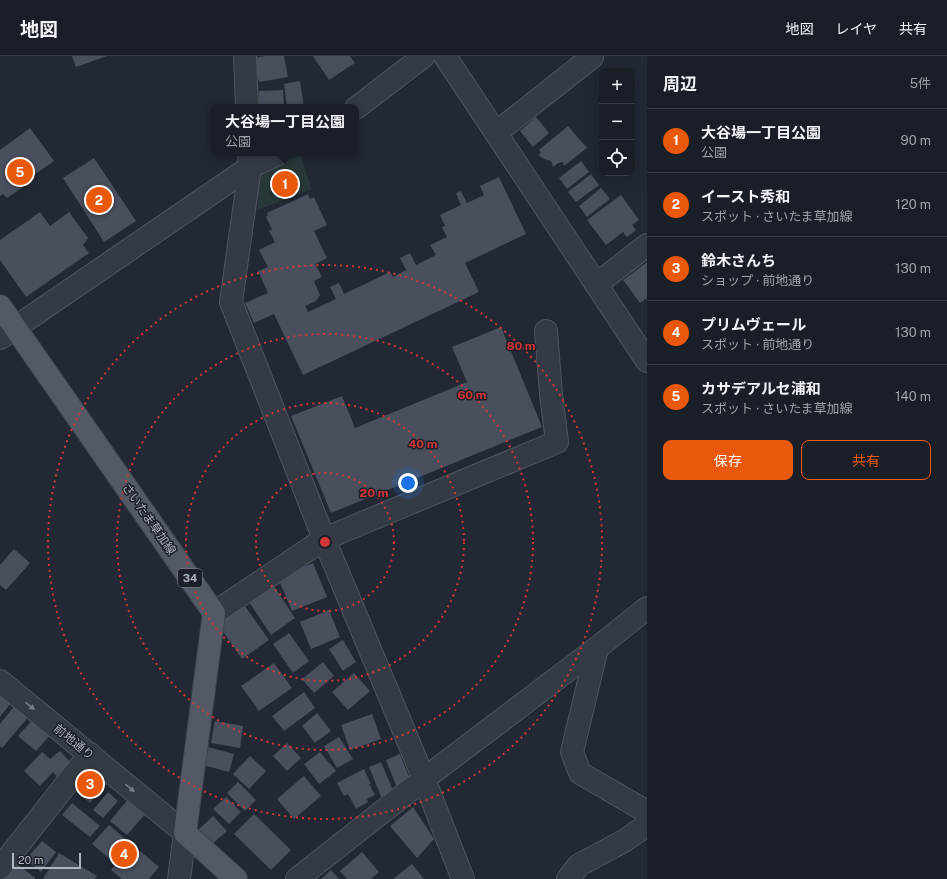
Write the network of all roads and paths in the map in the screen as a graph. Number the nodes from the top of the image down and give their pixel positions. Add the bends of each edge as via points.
1 (245, 56) edge
2 (424, 56) edge
3 (445, 56) edge
4 (592, 57) dead end
5 (247, 104) edge
6 (359, 106) edge
7 (496, 133) junction
8 (267, 156) edge
9 (249, 160) edge
10 (647, 245) edge
11 (597, 284) junction
12 (0, 306) edge
13 (546, 331) dead end
14 (7, 332) edge
15 (647, 360) edge
16 (324, 539) junction
17 (647, 608) edge
18 (214, 613) junction
19 (597, 648) junction
20 (0, 681) edge
21 (90, 754) junction
22 (424, 779) junction
23 (647, 812) edge
24 (647, 825) edge
25 (185, 833) junction
26 (0, 868) edge
27 (580, 874) edge
28 (179, 879) edge
29 (236, 879) edge
30 (297, 879) edge
31 (463, 879) edge

1 - 5 street
2 - 6 street
3 - 7 street
4 - 7 street
7 - 11 street
8 - 9 street
9 - 14 street
9 - 16 street via 231,302
10 - 11 street
11 - 15 street
12 - 14 main road, さいたま草加線 / 34
13 - 16 street via 558,442
14 - 18 main road, さいたま草加線 / 34
16 - 18 street
16 - 22 street
17 - 19 street
18 - 25 main road
19 - 22 street
19 - 23 street via 572,752 580,773
20 -> 21 street, 前地通り
21 -> 25 street, 前地通り
21 - 26 street
22 - 30 street
22 - 31 street
24 - 27 street
25 - 28 street
25 - 29 main road

